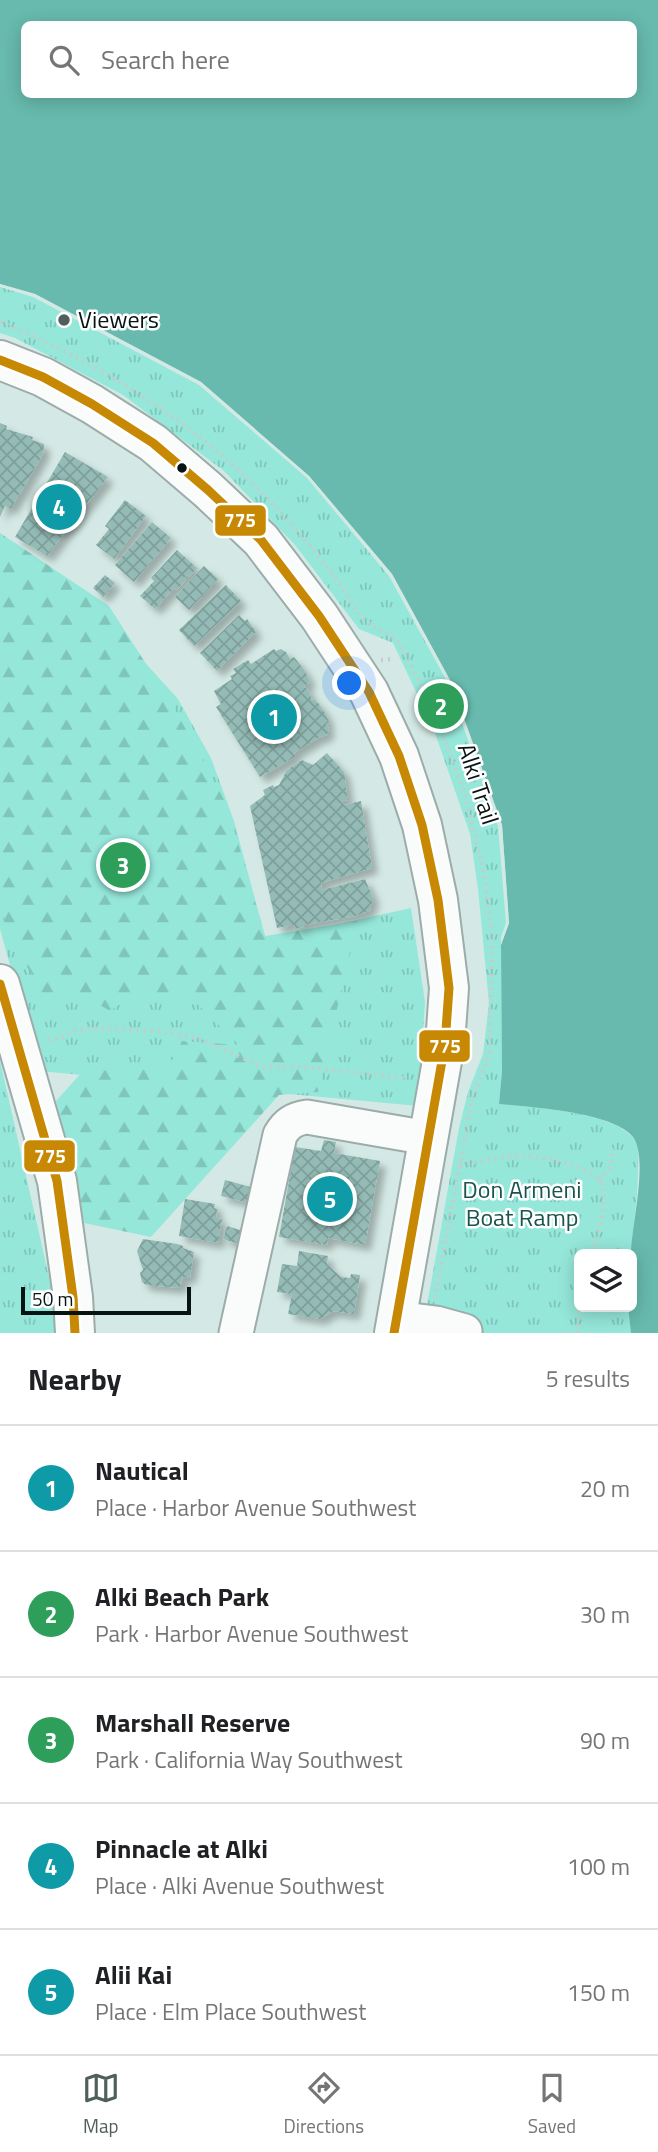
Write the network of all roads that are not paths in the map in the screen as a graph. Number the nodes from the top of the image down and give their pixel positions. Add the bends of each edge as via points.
1 (0, 360) edge
2 (0, 984) edge
3 (429, 1138) junction
4 (407, 1324) edge
5 (466, 1331) dead end
6 (75, 1333) edge
7 (236, 1333) edge

1 - 3 main road via 92,404 153,443 208,490 261,540 319,615 369,692 399,756 422,825 438,900 449,988
2 - 6 main road via 57,1181
3 - 4 main road
3 - 7 street via 307,1116 285,1126
4 - 5 street

